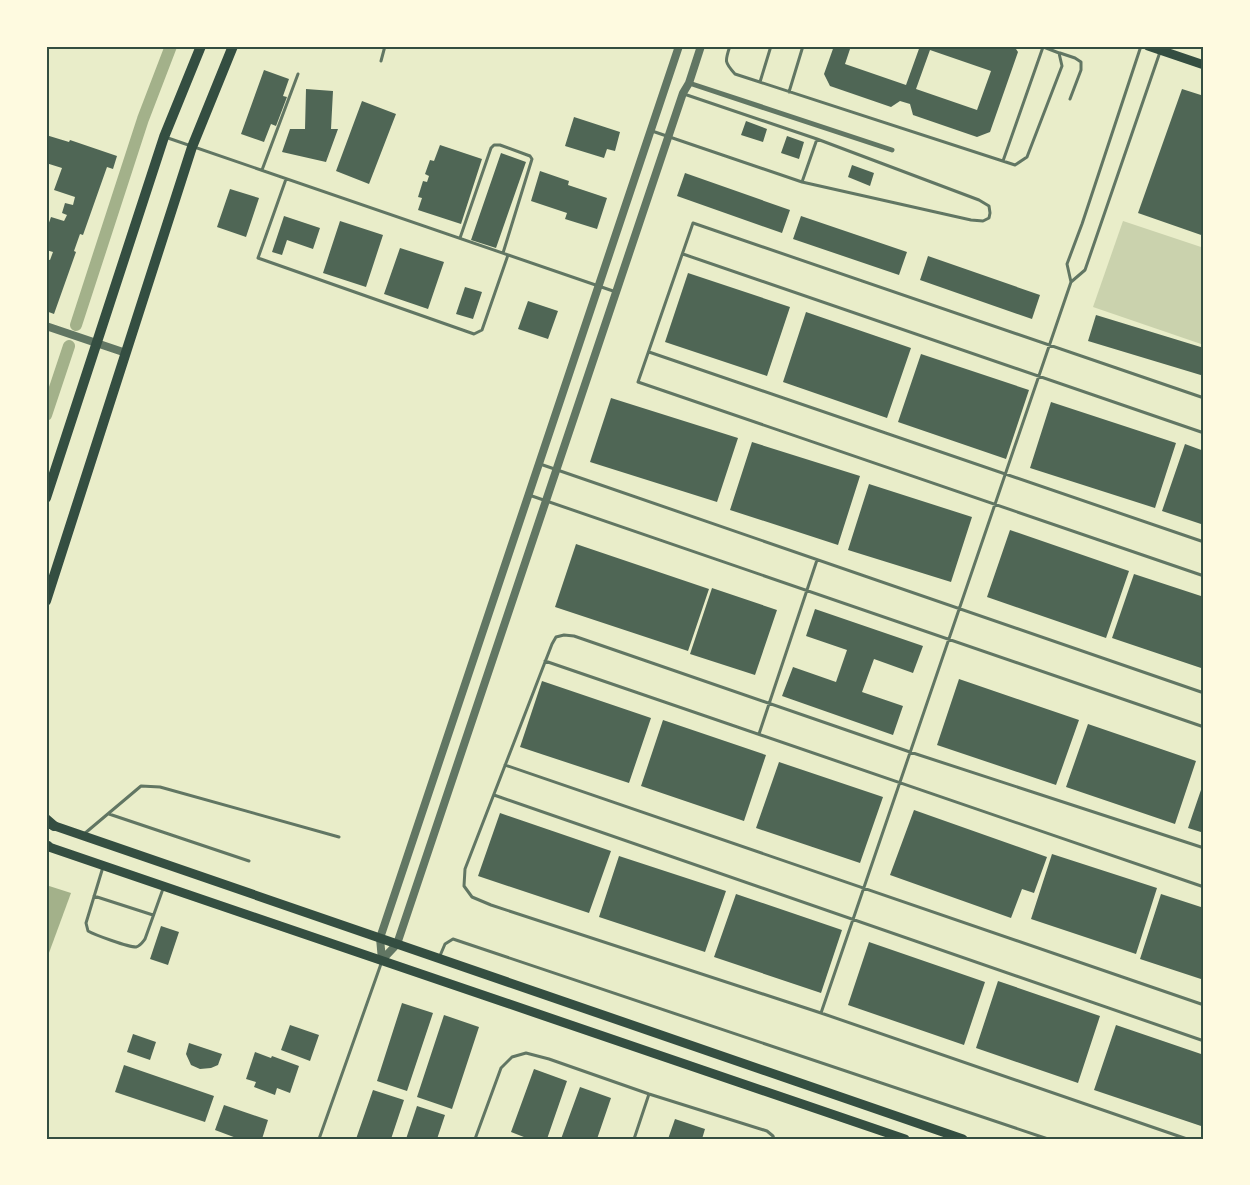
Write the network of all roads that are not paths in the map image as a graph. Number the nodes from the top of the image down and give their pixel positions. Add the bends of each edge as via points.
1 (201, 46) edge
2 (233, 46) edge
3 (385, 46) edge
4 (679, 46) edge
5 (701, 46) edge
6 (730, 46) edge
7 (771, 46) edge
8 (803, 46) edge
9 (1142, 46) edge
10 (1148, 46) edge
11 (1042, 47) edge
12 (1162, 48) edge
13 (1059, 53) junction
14 (381, 60) dead end
15 (1204, 65) edge
16 (298, 74) dead end
17 (760, 82) junction
18 (689, 83) junction
19 (789, 92) junction
20 (683, 94) junction
21 (1070, 99) dead end
22 (651, 130) junction
23 (669, 136) junction
24 (164, 137) junction
25 (817, 139) junction
26 (192, 147) junction
27 (892, 150) dead end
28 (1003, 161) junction
29 (262, 170) junction
30 (286, 179) junction
31 (802, 182) junction
32 (460, 238) junction
33 (503, 253) junction
34 (682, 254) junction
35 (508, 255) junction
36 (1071, 282) junction
37 (599, 286) junction
38 (616, 292) junction
39 (46, 326) edge
40 (97, 343) junction
41 (1049, 346) junction
42 (648, 352) junction
43 (126, 353) junction
44 (1039, 376) junction
45 (1204, 398) edge
46 (1204, 432) edge
47 (539, 464) junction
48 (556, 470) junction
49 (1005, 474) junction
50 (529, 495) junction
51 (46, 498) edge
52 (546, 501) junction
53 (995, 505) junction
54 (1204, 542) edge
55 (817, 560) junction
56 (1204, 576) edge
57 (807, 591) junction
58 (46, 601) edge
59 (959, 609) junction
60 (949, 639) junction
61 (545, 661) junction
62 (1204, 693) edge
63 (769, 704) junction
64 (1204, 727) edge
65 (759, 734) junction
66 (910, 752) junction
67 (505, 765) junction
68 (900, 782) junction
69 (494, 795) junction
70 (108, 814) junction
71 (49, 823) edge
72 (82, 836) junction
73 (339, 837) dead end
74 (47, 846) edge
75 (1204, 848) edge
76 (249, 861) dead end
77 (104, 865) junction
78 (164, 886) junction
79 (1204, 887) edge
80 (863, 889) junction
81 (94, 896) junction
82 (153, 915) junction
83 (853, 919) junction
84 (380, 938) junction
85 (397, 944) junction
86 (438, 958) junction
87 (382, 960) junction
88 (1204, 1005) edge
89 (821, 1013) junction
90 (1204, 1041) edge
91 (649, 1094) junction
92 (957, 1138) edge
93 (319, 1139) edge
94 (475, 1139) edge
95 (634, 1139) edge
96 (774, 1139) edge
97 (905, 1139) edge
98 (1048, 1139) edge
99 (1187, 1139) edge

1 - 24 main road
2 - 26 main road
3 - 14 lane
4 - 22 street
5 - 18 street
6 - 17 lane via 726,60 728,66 735,74
7 - 17 lane
8 - 19 lane
9 - 36 lane via 1067,264
10 - 12 main road
11 - 13 lane
11 - 28 lane
12 - 15 main road
12 - 36 lane via 1085,270
13 - 21 lane via 1081,62
13 - 28 lane via 1062,66 1027,157 1015,165
16 - 29 lane
17 - 19 lane
18 - 20 street
18 - 27 street
19 - 28 lane
20 - 23 street
20 - 25 lane
22 - 23 lane
22 - 37 street
23 - 31 lane
23 - 38 street
24 - 26 lane
24 - 40 main road
25 - 31 lane
25 - 31 lane via 980,200 989,206 989,218 971,220
26 - 29 lane
26 - 43 main road
29 - 30 lane
30 - 32 lane
30 - 35 lane via 258,258 474,334 482,330
32 - 33 lane
32 - 33 lane via 491,148 500,145 532,159
33 - 35 lane
34 - 41 lane via 693,223
34 - 42 lane
34 - 44 lane
35 - 37 lane
36 - 41 lane
37 - 38 lane
37 - 47 street
38 - 48 street
39 - 40 street
40 - 43 street
40 - 51 main road
41 - 44 lane
41 - 45 lane
42 - 49 lane
42 - 53 lane via 638,382
43 - 58 main road
44 - 46 lane
44 - 49 lane
47 - 48 lane
47 - 50 street
48 - 52 street
48 - 55 lane
49 - 53 lane
49 - 54 lane
50 - 52 lane
50 - 84 street
52 - 57 lane
52 - 85 street
53 - 56 lane
53 - 59 lane
55 - 57 lane
55 - 59 lane
57 - 60 lane
57 - 63 lane
59 - 60 lane
59 - 62 lane
60 - 64 lane
60 - 66 lane
61 - 63 lane via 556,637 564,634
61 - 65 lane
61 - 67 lane
63 - 65 lane
63 - 66 lane
65 - 68 lane
66 - 68 lane
66 - 75 lane
67 - 69 lane
67 - 80 lane
68 - 79 lane
68 - 80 lane
69 - 83 lane
69 - 89 lane via 465,869 464,886 472,897
70 - 72 lane
70 - 73 lane via 140,786 160,787
70 - 76 lane
71 - 72 main road
72 - 84 main road
74 - 77 main road
77 - 78 main road
77 - 81 lane
78 - 82 lane
78 - 87 main road
80 - 83 lane
80 - 88 lane
81 - 82 lane
81 - 82 lane via 86,923 88,931 94,934 135,947 145,939
83 - 89 lane
83 - 90 lane
84 - 85 main road
84 - 87 street
85 - 86 main road
85 - 87 street
86 - 92 main road
86 - 98 lane via 445,944 453,939
87 - 93 lane
87 - 97 main road
89 - 99 lane
91 - 94 lane via 526,1053 512,1057 501,1068
91 - 95 lane
91 - 96 lane via 767,1131

